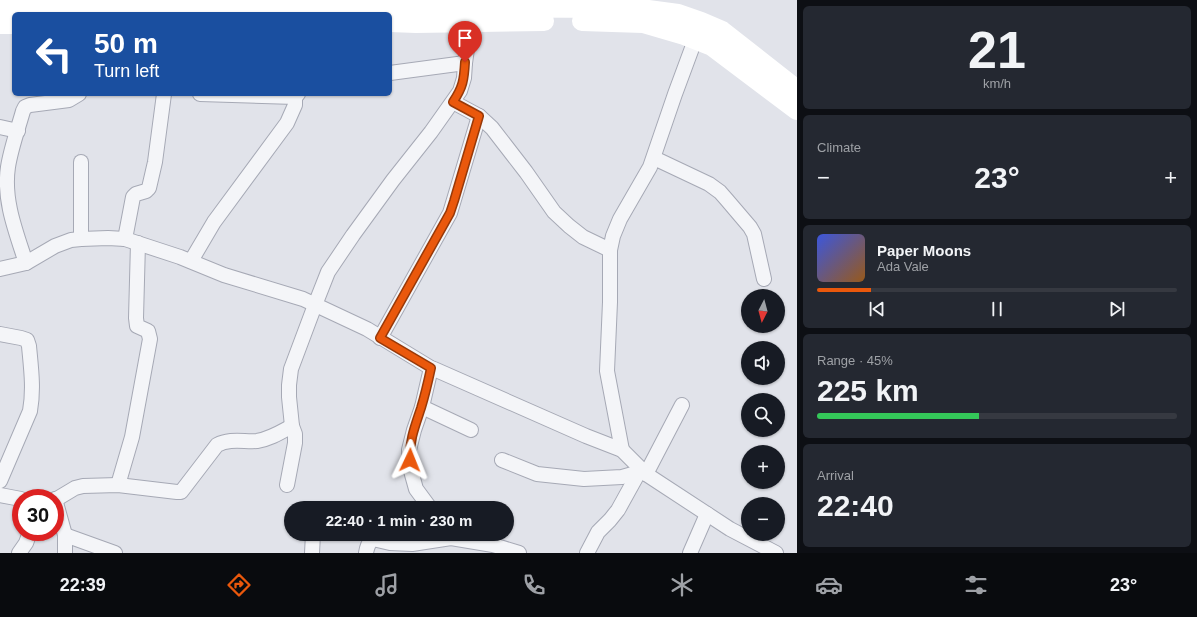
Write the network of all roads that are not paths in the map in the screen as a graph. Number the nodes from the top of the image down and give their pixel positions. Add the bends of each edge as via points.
1 (0, 6) edge
2 (472, 10) edge
3 (392, 22) edge
4 (0, 24) edge
5 (12, 24) edge
6 (695, 40) junction
7 (465, 62) junction
8 (392, 73) edge
9 (797, 90) edge
10 (76, 96) edge
11 (164, 96) edge
12 (297, 96) edge
13 (453, 102) junction
14 (797, 110) edge
15 (479, 116) junction
16 (0, 127) edge
17 (18, 131) junction
18 (654, 158) junction
19 (81, 162) dead end
20 (82, 239) junction
21 (132, 241) junction
22 (610, 250) junction
23 (191, 261) junction
24 (26, 263) junction
25 (0, 269) edge
26 (764, 279) dead end
27 (315, 305) junction
28 (0, 334) edge
29 (380, 338) junction
30 (431, 368) junction
31 (682, 405) dead end
32 (422, 407) junction
33 (292, 426) junction
34 (471, 430) dead end
35 (622, 450) junction
36 (502, 460) dead end
37 (643, 472) junction
38 (0, 481) edge
39 (118, 484) junction
40 (287, 485) dead end
41 (64, 494) edge
42 (0, 495) edge
43 (12, 497) edge
44 (425, 501) edge
45 (707, 514) junction
46 (64, 531) edge
47 (65, 535) junction
48 (27, 541) edge
49 (313, 541) edge
50 (369, 541) edge
51 (382, 541) edge
52 (426, 541) edge
53 (474, 541) edge
54 (19, 553) edge
55 (65, 553) edge
56 (115, 553) edge
57 (312, 553) edge
58 (366, 553) edge
59 (519, 553) edge
60 (587, 553) edge
61 (690, 553) edge
62 (776, 553) edge

1 - 2 street
2 - 3 street via 416,23
2 - 6 street via 590,21 643,23
2 - 7 street
2 - 9 street via 634,8 678,14 722,31
4 - 5 street
6 - 14 street via 712,46
6 - 18 street
7 - 8 street
7 - 13 street via 464,78
10 - 17 street via 69,100 25,107
11 - 21 street via 149,188 133,197
12 - 23 street via 287,123 214,222
13 - 15 street
13 - 27 street via 353,235 328,272
15 - 22 street via 492,128 554,212 583,238
15 - 29 street via 450,213
16 - 17 street
17 - 24 street via 8,168 7,190 10,215
18 - 22 street via 620,219
18 - 26 street via 709,184 720,192 754,234
19 - 20 street
20 - 21 street via 108,238
20 - 24 street via 63,243
21 - 23 street
21 - 39 street via 137,326 148,331 150,339 132,437
22 - 35 street via 607,371
23 - 27 street via 224,275
24 - 25 street
27 - 29 street via 367,329
27 - 33 street via 291,369 289,397
28 - 38 street via 27,340 32,386 30,411
29 - 30 street
30 - 32 street
30 - 35 street
31 - 37 street
32 - 34 street
32 - 44 street via 409,450 416,489
33 - 39 street via 258,441 222,442 181,492
33 - 40 street via 295,443
35 - 37 street
36 - 37 street via 537,474 584,479 622,477
37 - 45 street
37 - 60 street via 618,510 598,532
39 - 41 street via 83,486
42 - 43 street
45 - 61 street
45 - 62 street
46 - 47 street
47 - 55 street
47 - 56 street
48 - 54 street
49 - 57 street
50 - 58 street
51 - 52 street via 412,544
53 - 59 street

